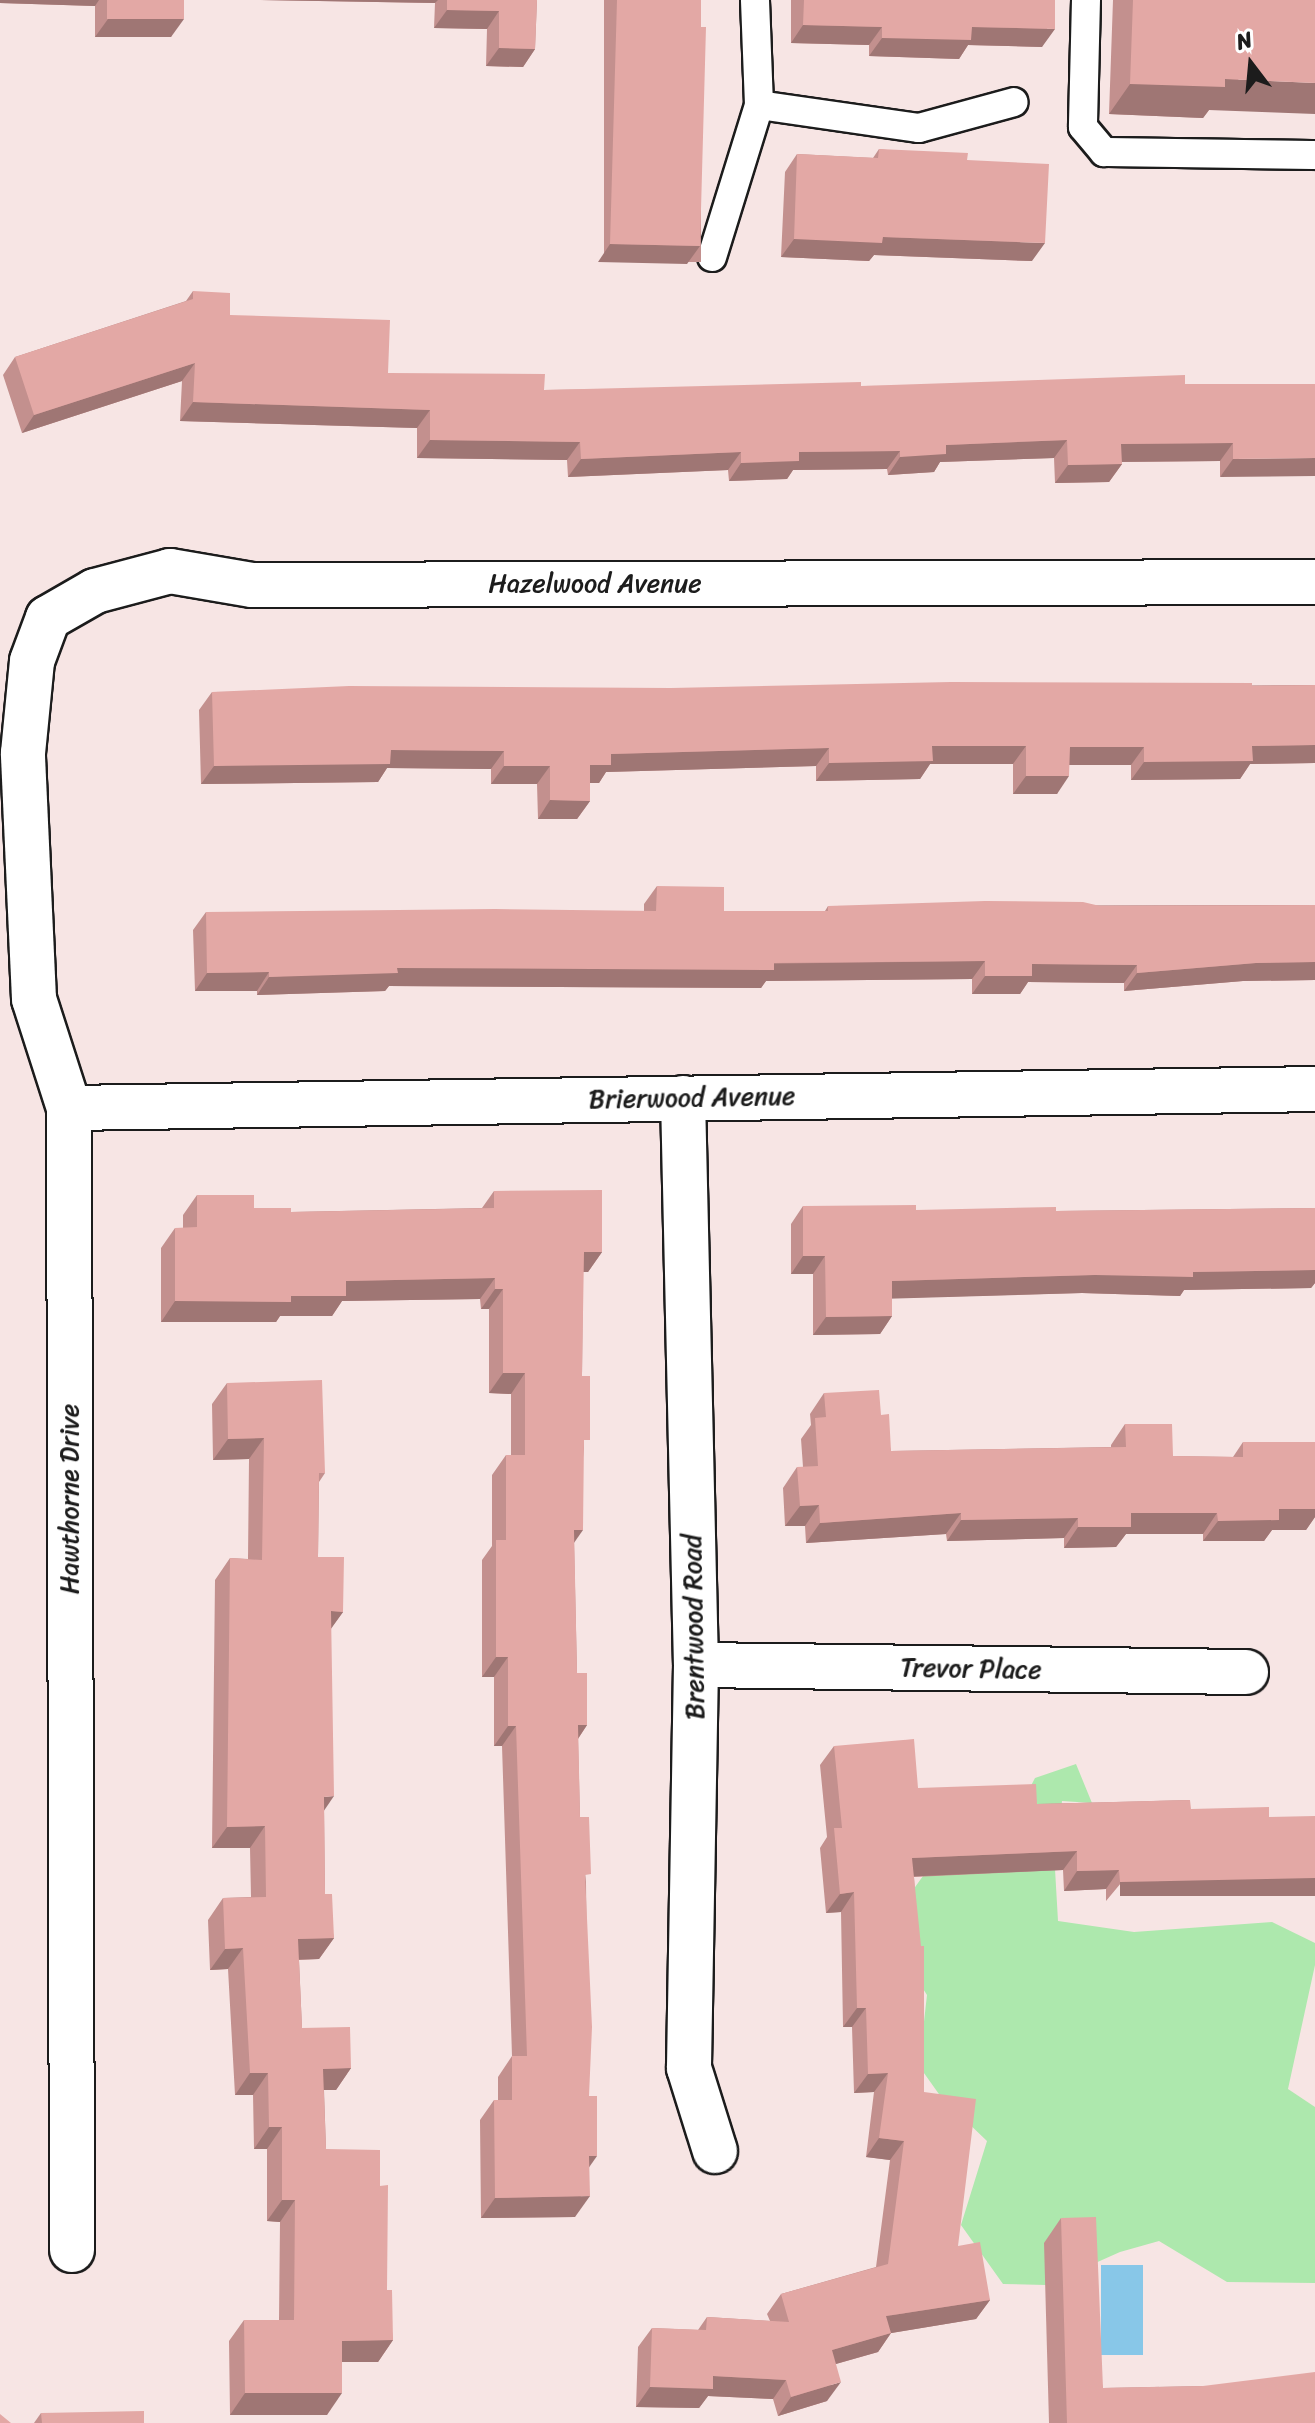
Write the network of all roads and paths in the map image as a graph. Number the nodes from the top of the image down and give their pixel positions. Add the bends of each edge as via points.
1 (755, 0) edge
2 (1086, 0) edge
3 (1014, 102) dead end
4 (759, 105) junction
5 (1315, 155) edge
6 (712, 257) dead end
7 (1315, 582) edge
8 (12, 753) edge
9 (1315, 1089) edge
10 (683, 1098) junction
11 (69, 1108) junction
12 (696, 1665) junction
13 (1246, 1672) dead end
14 (715, 2151) dead end
15 (72, 2250) dead end

1 - 4 lane
2 - 5 lane via 1083,127 1104,152
3 - 4 lane via 919,128
4 - 6 lane
7 - 8 street, Hazelwood Avenue via 252,585 170,571 95,591 48,618 32,661
8 - 11 street, Hawthorne Drive via 34,999
9 - 10 street, Brierwood Avenue
10 - 11 street, Brierwood Avenue
10 - 12 street, Brentwood Road
11 - 15 street, Hawthorne Drive
12 - 13 street, Trevor Place
12 - 14 street, Brentwood Road via 689,2068

